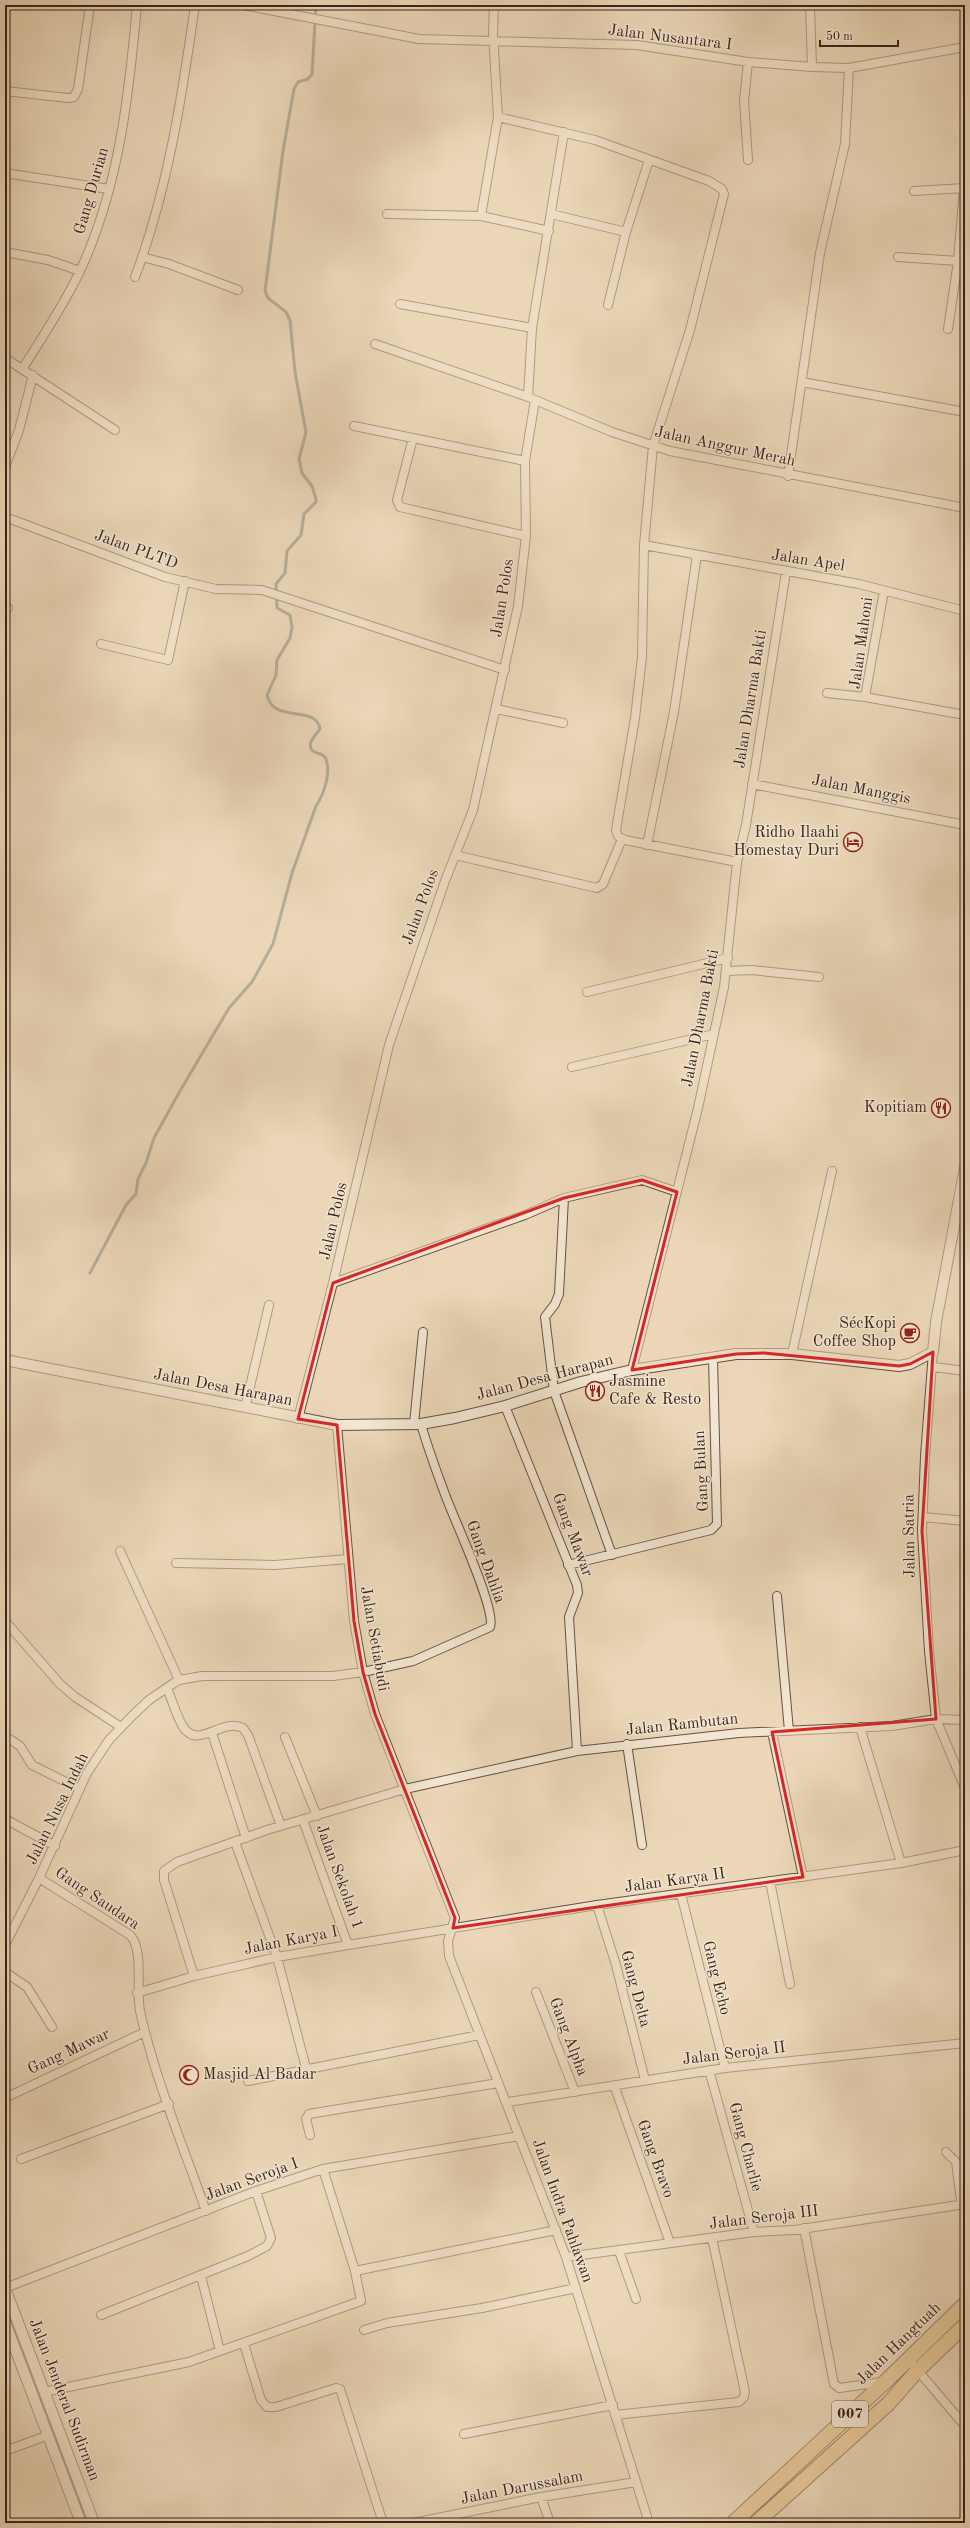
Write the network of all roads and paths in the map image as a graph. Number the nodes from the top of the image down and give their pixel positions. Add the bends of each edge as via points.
1 (90, 5) edge
2 (137, 5) edge
3 (195, 5) edge
4 (244, 5) edge
5 (494, 5) edge
6 (810, 5) edge
7 (494, 41) junction
8 (965, 47) edge
9 (748, 62) junction
10 (812, 67) junction
11 (849, 68) junction
12 (5, 91) edge
13 (498, 117) junction
14 (564, 132) junction
15 (649, 160) junction
16 (748, 160) dead end
17 (5, 173) edge
18 (964, 188) edge
19 (109, 189) junction
20 (914, 191) dead end
21 (387, 214) dead end
22 (551, 214) junction
23 (481, 216) junction
24 (549, 231) junction
25 (626, 232) junction
26 (5, 252) edge
27 (142, 257) junction
28 (898, 257) dead end
29 (958, 261) junction
30 (80, 271) junction
31 (135, 277) dead end
32 (238, 290) dead end
33 (400, 304) dead end
34 (608, 305) dead end
35 (532, 328) junction
36 (948, 328) dead end
37 (375, 344) dead end
38 (5, 358) edge
39 (23, 368) junction
40 (33, 375) junction
41 (802, 382) junction
42 (532, 399) junction
43 (965, 412) edge
44 (354, 426) dead end
45 (115, 430) dead end
46 (413, 438) junction
47 (653, 446) junction
48 (525, 462) junction
49 (5, 467) edge
50 (788, 476) junction
51 (965, 508) edge
52 (5, 517) edge
53 (526, 536) junction
54 (644, 545) junction
55 (697, 555) junction
56 (786, 572) junction
57 (185, 582) junction
58 (884, 591) junction
59 (965, 611) edge
60 (101, 644) dead end
61 (505, 670) junction
62 (827, 692) dead end
63 (865, 697) junction
64 (496, 709) junction
65 (965, 715) edge
66 (563, 722) dead end
67 (752, 784) junction
68 (965, 825) edge
69 (622, 839) junction
70 (648, 845) junction
71 (455, 855) junction
72 (737, 862) junction
73 (728, 958) junction
74 (727, 971) junction
75 (819, 977) dead end
76 (587, 992) dead end
77 (714, 1034) junction
78 (572, 1067) dead end
79 (965, 1168) edge
80 (832, 1171) dead end
81 (677, 1192) junction
82 (564, 1198) junction
83 (333, 1283) junction
84 (269, 1305) dead end
85 (423, 1332) dead end
86 (934, 1352) junction
87 (792, 1354) junction
88 (713, 1357) junction
89 (5, 1360) edge
90 (932, 1367) junction
91 (632, 1370) junction
92 (965, 1372) edge
93 (554, 1391) junction
94 (505, 1406) junction
95 (245, 1408) junction
96 (298, 1419) junction
97 (418, 1424) junction
98 (337, 1425) junction
99 (922, 1517) junction
100 (965, 1522) edge
101 (120, 1551) dead end
102 (612, 1555) junction
103 (348, 1559) junction
104 (176, 1563) dead end
105 (568, 1565) junction
106 (777, 1596) dead end
107 (5, 1621) edge
108 (363, 1672) junction
109 (179, 1680) junction
110 (167, 1688) junction
111 (936, 1719) junction
112 (965, 1720) edge
113 (121, 1727) junction
114 (860, 1727) junction
115 (789, 1731) junction
116 (772, 1732) junction
117 (212, 1733) junction
118 (5, 1736) edge
119 (285, 1737) dead end
120 (627, 1744) junction
121 (577, 1751) junction
122 (965, 1788) edge
123 (80, 1789) junction
124 (405, 1789) junction
125 (317, 1816) junction
126 (5, 1819) edge
127 (303, 1820) junction
128 (281, 1826) junction
129 (246, 1838) junction
130 (235, 1842) junction
131 (642, 1845) dead end
132 (54, 1846) junction
133 (965, 1850) edge
134 (901, 1864) junction
135 (803, 1877) junction
136 (39, 1878) junction
137 (770, 1881) junction
138 (681, 1894) junction
139 (597, 1905) junction
140 (453, 1914) joint
141 (453, 1928) junction
142 (348, 1944) junction
143 (5, 1945) edge
144 (277, 1957) junction
145 (5, 1972) edge
146 (194, 1976) junction
147 (790, 1984) dead end
148 (536, 1992) dead end
149 (137, 1993) junction
150 (52, 2027) dead end
151 (144, 2032) junction
152 (479, 2035) junction
153 (965, 2043) edge
154 (306, 2068) junction
155 (725, 2068) junction
156 (709, 2070) junction
157 (645, 2080) junction
158 (248, 2081) dead end
159 (498, 2083) junction
160 (614, 2085) junction
161 (575, 2092) junction
162 (5, 2098) edge
163 (508, 2102) junction
164 (169, 2104) junction
165 (310, 2135) dead end
166 (519, 2136) junction
167 (946, 2152) dead end
168 (21, 2159) dead end
169 (323, 2169) junction
170 (256, 2191) junction
171 (964, 2204) edge
172 (206, 2211) junction
173 (804, 2228) junction
174 (556, 2230) junction
175 (754, 2232) junction
176 (712, 2238) junction
177 (670, 2243) junction
178 (619, 2251) junction
179 (566, 2257) junction
180 (355, 2271) junction
181 (201, 2276) junction
182 (5, 2288) edge
183 (576, 2288) junction
184 (636, 2300) dead end
185 (965, 2304) edge
186 (101, 2315) dead end
187 (5, 2322) edge
188 (965, 2325) edge
189 (364, 2330) dead end
190 (244, 2344) junction
191 (220, 2351) junction
192 (908, 2359) junction
193 (918, 2370) junction
194 (885, 2382) junction
195 (44, 2392) junction
196 (613, 2405) junction
197 (615, 2415) junction
198 (965, 2426) edge
199 (464, 2434) dead end
200 (49, 2435) junction
201 (5, 2451) edge
202 (636, 2482) junction
203 (84, 2497) junction
204 (541, 2497) junction
205 (72, 2500) junction
206 (81, 2523) edge
207 (94, 2523) edge
208 (382, 2523) edge
209 (413, 2523) edge
210 (550, 2523) edge
211 (649, 2523) edge
212 (733, 2523) edge
213 (756, 2523) edge

1 - 12 street via 78,90 74,97
2 - 19 street, Gang Durian via 120,144
3 - 27 street via 180,104 158,204
4 - 7 street, Jalan Nusantara I via 420,39
5 - 7 street
6 - 10 street
7 - 9 street, Jalan Nusantara I via 637,45
7 - 13 street
8 - 11 street, Jalan Nusantara I
9 - 10 street, Jalan Nusantara I
9 - 16 street via 744,101
10 - 11 street, Jalan Nusantara I
11 - 41 street via 845,144 820,253 807,329
13 - 14 street
13 - 23 street
14 - 15 street via 595,140
14 - 22 street, Jalan Polos
15 - 25 street
15 - 47 street via 717,185 722,189 725,200 690,330
17 - 19 street
18 - 20 street
18 - 29 street
19 - 30 street, Gang Durian
21 - 23 street
22 - 24 street, Jalan Polos
22 - 25 street
23 - 24 street
24 - 35 street, Jalan Polos
25 - 34 street
26 - 30 street via 48,260
27 - 31 street
27 - 32 street via 169,264
28 - 29 street
29 - 36 street
30 - 39 street, Gang Durian via 57,315
33 - 35 street
35 - 42 street, Jalan Polos
37 - 42 street, Jalan Anggur Merah
38 - 39 street
39 - 40 street
40 - 45 street
40 - 49 street via 19,430
41 - 43 street
41 - 50 street
42 - 47 street, Jalan Anggur Merah
42 - 48 street, Jalan Polos
44 - 46 street
46 - 48 street
46 - 53 street via 397,500 400,507
47 - 50 street, Jalan Anggur Merah via 696,458
47 - 54 street
48 - 53 street, Jalan Polos
50 - 51 street, Jalan Anggur Merah via 888,492
52 - 57 street, Jalan PLTD via 165,577
53 - 61 street, Jalan Polos via 518,606
54 - 55 street, Jalan Apel
54 - 69 street via 642,657 635,718 616,830
55 - 56 street, Jalan Apel
55 - 70 street via 674,712
56 - 58 street, Jalan Apel via 859,584
56 - 67 street, Jalan Dharma Bakti
57 - 60 street via 168,660
57 - 61 street, Jalan PLTD via 216,589 262,590
58 - 59 street, Jalan Apel
58 - 63 street, Jalan Mahoni
61 - 64 street, Jalan Polos
62 - 63 street
63 - 65 street, Jalan Mahoni
64 - 66 street
64 - 71 street, Jalan Polos via 473,810
67 - 68 street, Jalan Manggis
67 - 72 street, Jalan Dharma Bakti
69 - 70 street
69 - 71 street via 603,884 597,888
70 - 72 street
71 - 83 street, Jalan Polos via 389,1045
72 - 73 street, Jalan Dharma Bakti
73 - 74 street, Jalan Dharma Bakti
73 - 76 street
74 - 75 street via 751,970
74 - 77 street, Jalan Dharma Bakti
77 - 78 street
77 - 81 street, Jalan Dharma Bakti
79 - 86 street via 936,1322
80 - 87 street
81 - 82 street via 642,1180
81 - 91 street, Jalan Dharma Bakti
82 - 83 street via 524,1215
82 - 93 street via 559,1294 555,1304 547,1312 545,1322
83 - 96 street, Jalan Polos
84 - 95 street
85 - 97 street
86 - 87 street, Jalan Desa Harapan via 910,1364 899,1366
86 - 90 street, Jalan Satria
87 - 88 street, Jalan Desa Harapan via 764,1353
88 - 91 street, Jalan Desa Harapan
88 - 102 street, Gang Bulan via 717,1524 711,1530
89 - 95 street, Jalan Desa Harapan
90 - 92 street
90 - 99 street, Jalan Satria
91 - 93 street, Jalan Desa Harapan
93 - 94 street, Jalan Desa Harapan
93 - 102 street
94 - 97 street, Jalan Desa Harapan
94 - 105 street, Gang Mawar
95 - 96 street, Jalan Desa Harapan
96 - 98 street, Jalan Desa Harapan
97 - 98 street, Jalan Desa Harapan
97 - 108 street, Gang Dahlia via 483,1590 492,1623 486,1630 413,1661
98 - 103 street, Jalan Setiabudi
99 - 100 street
99 - 111 street, Jalan Satria via 929,1651
101 - 109 street
102 - 105 street, Gang Bulan
103 - 104 street via 275,1565
103 - 108 street, Jalan Setiabudi via 354,1621
105 - 121 street, Gang Mawar via 578,1589 569,1617
106 - 115 street
107 - 113 street via 60,1684
108 - 109 street, Jalan Nusa Indah via 333,1676 202,1676
108 - 124 street, Jalan Setiabudi via 375,1714
109 - 110 street, Jalan Nusa Indah
110 - 113 street, Jalan Nusa Indah via 149,1700
110 - 117 street via 188,1732 201,1735
111 - 112 street, Jalan Rambutan
111 - 114 street, Jalan Rambutan via 892,1726
111 - 122 street, Jalan Satria
113 - 123 street, Jalan Nusa Indah via 102,1751
114 - 115 street, Jalan Rambutan
114 - 134 street
115 - 116 street, Jalan Rambutan
116 - 120 street, Jalan Rambutan via 739,1732
116 - 135 street
117 - 128 street via 230,1724 243,1728 248,1735
117 - 129 street
118 - 123 street via 20,1746 32,1765
119 - 125 street
120 - 121 street, Jalan Rambutan
120 - 131 street
121 - 124 street, Jalan Rambutan
123 - 132 street, Jalan Nusa Indah
124 - 125 street, Jalan Rambutan
124 - 140 street, Jalan Setiabudi
125 - 127 street, Jalan Rambutan
126 - 132 street
127 - 128 street, Jalan Rambutan
127 - 142 street, Jalan Sekolah 1
128 - 129 street, Jalan Rambutan
129 - 130 street, Jalan Rambutan
130 - 144 street
130 - 146 street, Jalan Rambutan via 170,1864 164,1871 164,1880
132 - 136 street, Jalan Nusa Indah
133 - 134 street, Jalan Karya II
134 - 135 street, Jalan Karya II
135 - 137 street, Jalan Karya II
136 - 143 street, Jalan Nusa Indah
136 - 149 street, Gang Saudara via 134,1939 138,1949
137 - 138 street, Jalan Karya II
137 - 147 street
138 - 139 street, Jalan Karya II
138 - 155 street, Gang Echo
139 - 141 street, Jalan Karya II
139 - 157 street, Gang Delta via 616,1965
140 - 141 street, Jalan Indra Pahlawan
141 - 142 street, Jalan Karya I
141 - 152 street, Jalan Indra Pahlawan via 447,1947
142 - 144 street, Jalan Karya I
144 - 146 street, Jalan Karya I
144 - 154 street
145 - 150 street via 27,1987
146 - 149 street, Jalan Karya I
148 - 161 street, Gang Alpha
149 - 151 street, Gang Saudara
151 - 162 street, Gang Mawar
151 - 164 street, Gang Saudara
152 - 154 street
152 - 159 street, Jalan Indra Pahlawan
153 - 155 street, Jalan Seroja II
154 - 158 street
155 - 156 street, Jalan Seroja II
156 - 157 street, Jalan Seroja II
156 - 175 street, Gang Charlie
157 - 160 street, Jalan Seroja II
159 - 163 street, Jalan Indra Pahlawan
159 - 165 street via 309,2114 306,2119
160 - 161 street, Jalan Seroja II
160 - 177 street, Gang Bravo
161 - 163 street, Jalan Seroja II
163 - 166 street, Jalan Indra Pahlawan
164 - 168 street
164 - 172 street, Gang Saudara
166 - 169 street, Jalan Seroja I
166 - 174 street, Jalan Indra Pahlawan
167 - 171 street via 956,2162 961,2200
169 - 170 street, Jalan Seroja I
169 - 180 street
170 - 172 street, Jalan Seroja I
170 - 181 street via 271,2238 270,2243 248,2256
171 - 173 street, Jalan Seroja III
172 - 182 street, Jalan Seroja I
173 - 175 street, Jalan Seroja III
173 - 194 street via 834,2384 839,2388
174 - 179 street, Jalan Indra Pahlawan
174 - 180 street
175 - 176 street, Jalan Seroja III
176 - 177 street, Jalan Seroja III
176 - 197 street via 744,2397 739,2402 711,2406
177 - 178 street, Jalan Seroja III
178 - 179 street, Jalan Seroja III
178 - 184 street
179 - 183 street, Jalan Indra Pahlawan
180 - 190 street via 361,2301
181 - 186 street
181 - 191 street
182 - 195 street, Jalan Jenderal Sudirman
183 - 189 street via 482,2308 387,2323
183 - 196 street, Jalan Indra Pahlawan
185 - 192 highway, Jalan Hangtuah / 007
187 - 200 street, Jalan Jenderal Sudirman
188 - 193 highway, Jalan Hangtuah / 007
190 - 191 street
190 - 208 street via 261,2400 267,2407 276,2407 336,2388 340,2389
191 - 195 street via 189,2362
192 - 193 street
192 - 194 highway, Jalan Hangtuah / 007
193 - 198 street
193 - 213 highway, Jalan Hangtuah / 007 via 888,2404
194 - 212 highway, Jalan Hangtuah / 007
195 - 203 street, Jalan Jenderal Sudirman
196 - 197 street, Jalan Indra Pahlawan
196 - 199 street
197 - 202 street, Jalan Indra Pahlawan
200 - 201 street
200 - 205 street, Jalan Jenderal Sudirman
202 - 204 street, Jalan Darussalam
202 - 211 street, Jalan Indra Pahlawan
203 - 205 street
203 - 207 street, Jalan Jenderal Sudirman
204 - 209 street, Jalan Darussalam
204 - 210 street
205 - 206 street, Jalan Jenderal Sudirman

